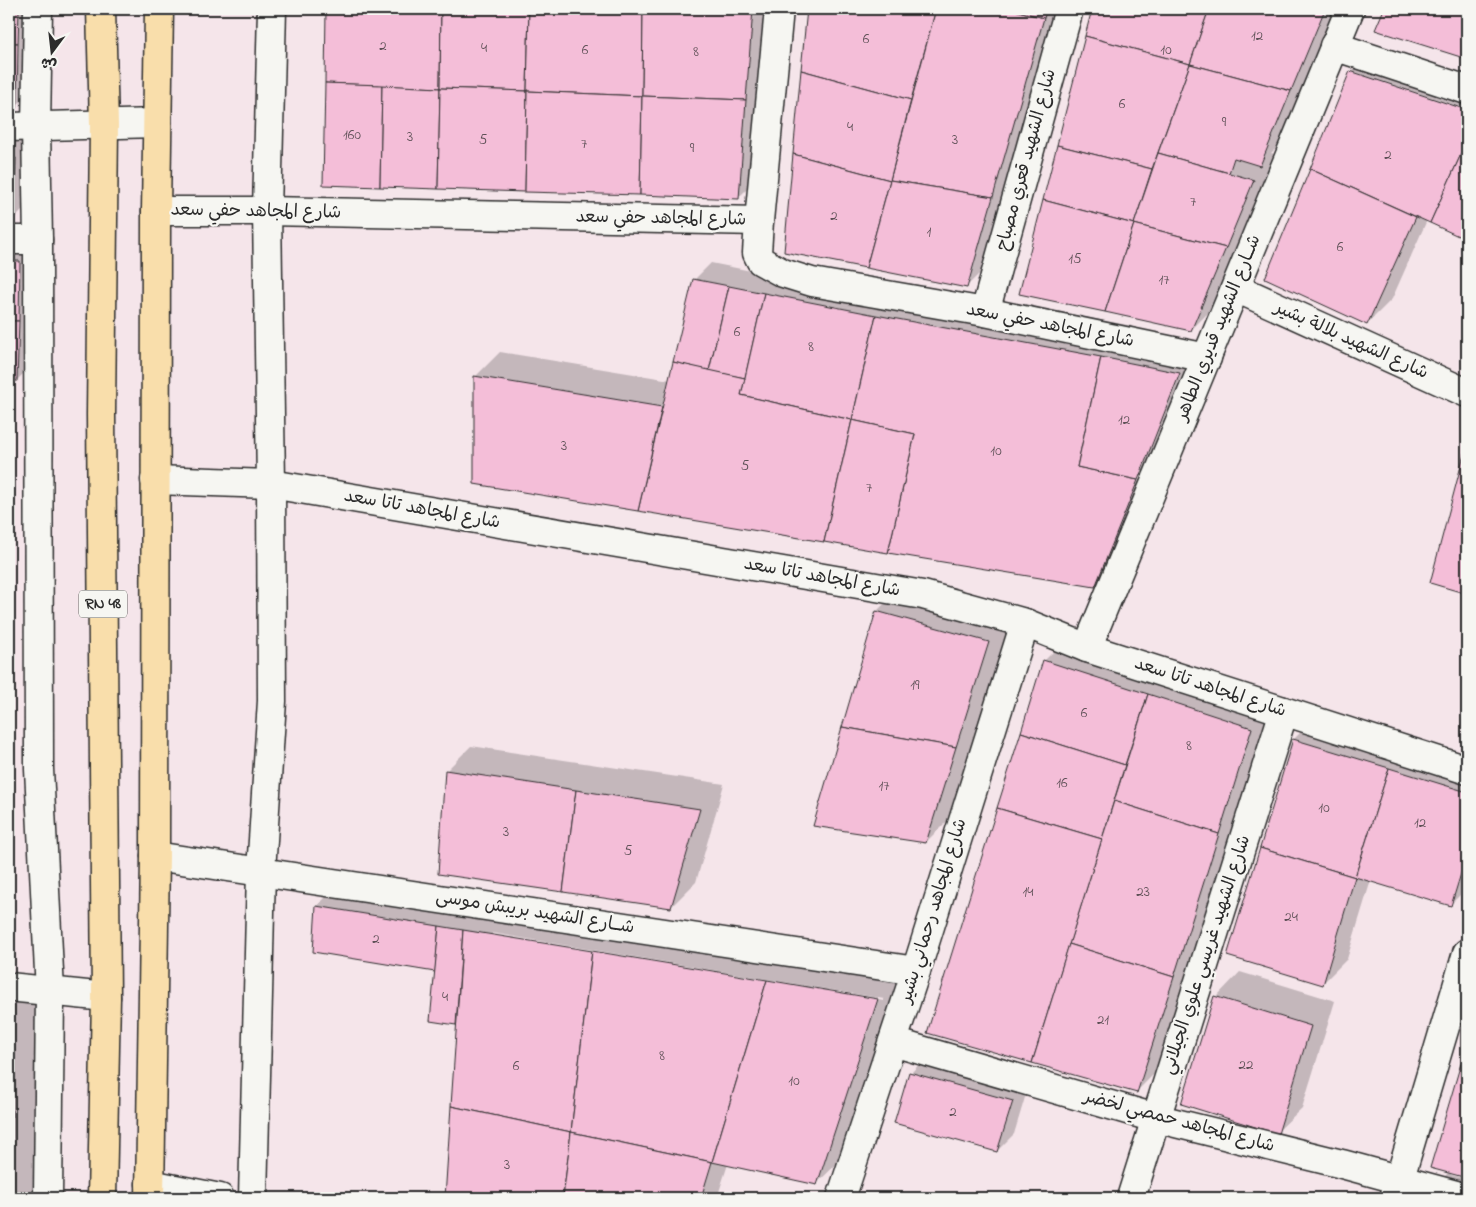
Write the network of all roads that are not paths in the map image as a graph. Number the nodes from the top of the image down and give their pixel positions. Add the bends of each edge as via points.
1 (38, 9) edge
2 (101, 9) edge
3 (159, 9) edge
4 (272, 9) edge
5 (779, 9) edge
6 (1069, 9) edge
7 (1350, 9) edge
8 (1334, 46) junction
9 (1467, 90) edge
10 (157, 123) junction
11 (104, 124) junction
12 (36, 127) junction
13 (9, 128) edge
14 (156, 211) junction
15 (267, 211) junction
16 (758, 221) junction
17 (9, 240) edge
18 (38, 240) junction
19 (1236, 288) junction
20 (985, 312) junction
21 (1207, 358) junction
22 (1467, 393) edge
23 (155, 480) junction
24 (271, 484) junction
25 (1025, 623) junction
26 (1088, 648) junction
27 (1284, 712) junction
28 (1467, 770) edge
29 (155, 856) junction
30 (261, 871) junction
31 (1467, 953) edge
32 (916, 971) junction
33 (9, 987) edge
34 (50, 992) junction
35 (106, 997) junction
36 (893, 1042) junction
37 (1155, 1118) junction
38 (1396, 1189) edge
39 (150, 1191) edge
40 (48, 1198) edge
41 (102, 1198) edge
42 (220, 1198) edge
43 (253, 1198) edge
44 (841, 1198) edge
45 (1131, 1198) edge
46 (1467, 1198) edge

1 - 12 street
2 - 11 highway, RN 48
3 - 10 highway
4 - 15 street
5 - 16 street
6 - 20 street, شارع الشهيد قعري مصباح
7 - 8 street, شــارع الشهيد قديري الطاهر
8 - 9 street
8 - 19 street, شــارع الشهيد قديري الطاهر
10 - 11 street
10 - 14 highway
11 - 12 street
11 - 35 highway, RN 48 via 101,415
12 - 13 street
12 - 18 street
14 - 15 street, شارع المجاهد حفي سعد
14 - 23 highway
15 - 16 street, شارع المجاهد حفي سعد
15 - 24 street
16 - 20 street, شارع المجاهد حفي سعد via 757,253 762,261 783,273 812,282
17 - 18 street
18 - 34 street via 39,769
19 - 21 street, شــارع الشهيد قديري الطاهر
19 - 22 street, شارع الشهيد بلالة بشير
20 - 21 street, شارع المجاهد حفي سعد
21 - 26 street, شــارع الشهيد قديري الطاهر
23 - 24 street, شارع المجاهد تاتا سعد
23 - 29 highway
24 - 25 street, شارع المجاهد تاتا سعد via 923,595
24 - 30 street via 272,701
25 - 26 street, شارع المجاهد تاتا سعد
25 - 32 street, شارع المجاهد رحماني بشير
26 - 27 street, شارع المجاهد تاتا سعد
27 - 28 street, شارع المجاهد تاتا سعد
27 - 37 street, شارع الشهيد غريسي علوي الجيلاني
29 - 30 street, شــارع الشهيد بريبش موسى
29 - 39 highway
30 - 32 street, شــارع الشهيد بريبش موسى
30 - 43 street
31 - 38 street
32 - 36 street, شارع المجاهد رحماني بشير
33 - 34 street
34 - 35 street
34 - 40 street
35 - 41 highway, RN 48
36 - 37 street, شارع المجاهد حمصي لخضر
36 - 44 street, شارع المجاهد رحماني بشير
37 - 38 street, شارع المجاهد حمصي لخضر via 1333,1161
37 - 45 street, شارع الشهيد غريسي علوي الجيلاني
38 - 46 street, شارع المجاهد حمصي لخضر
39 - 42 street

